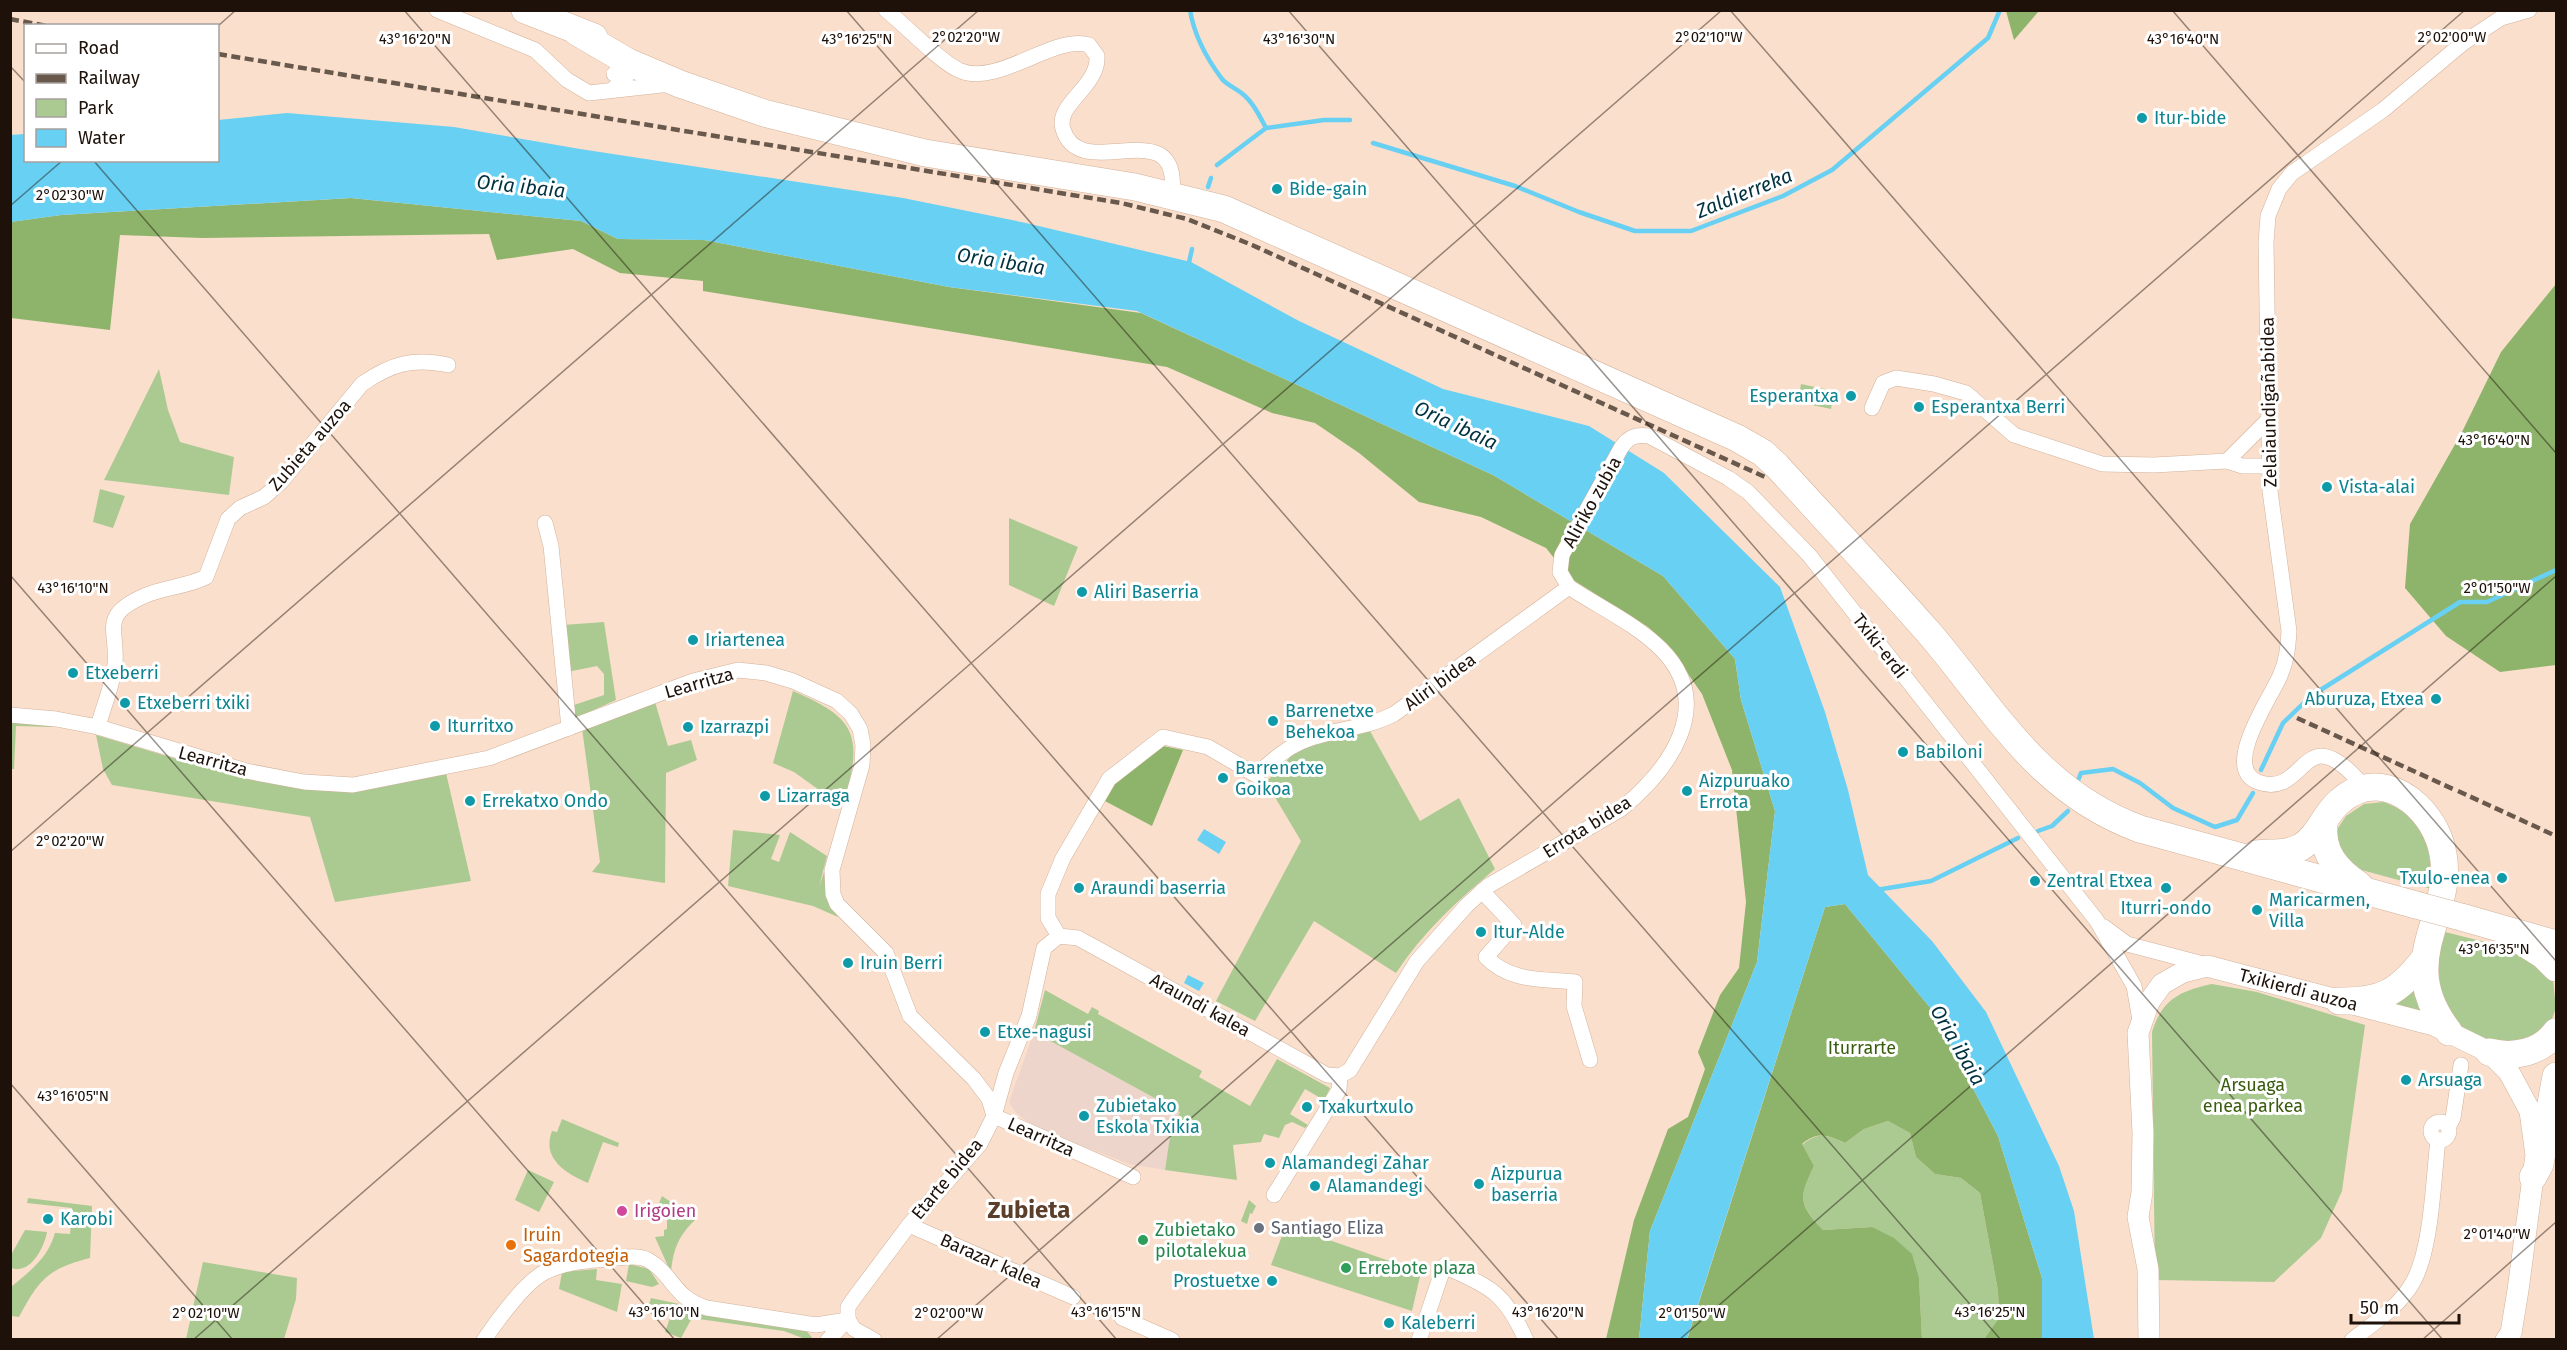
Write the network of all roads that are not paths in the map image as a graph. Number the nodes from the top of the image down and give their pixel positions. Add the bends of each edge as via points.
1 (437, 10) edge
2 (525, 10) edge
3 (886, 10) edge
4 (2529, 10) edge
5 (614, 57) junction
6 (683, 78) junction
7 (604, 92) junction
8 (1172, 195) junction
9 (448, 365) dead end
10 (1872, 408) dead end
11 (2269, 419) junction
12 (1622, 448) joint
13 (2227, 461) junction
14 (2270, 466) junction
15 (546, 523) dead end
16 (1569, 587) junction
17 (10, 715) edge
18 (98, 727) junction
19 (569, 728) junction
20 (2365, 788) junction
21 (2324, 823) junction
22 (2240, 857) junction
23 (1482, 891) junction
24 (2373, 893) junction
25 (2097, 921) junction
26 (2502, 929) junction
27 (1059, 936) junction
28 (2556, 944) edge
29 (2425, 958) junction
30 (2219, 968) junction
31 (2556, 968) edge
32 (2339, 1001) junction
33 (2140, 1023) junction
34 (2449, 1032) junction
35 (2556, 1032) edge
36 (2488, 1052) junction
37 (1590, 1060) dead end
38 (2461, 1065) dead end
39 (1340, 1076) junction
40 (2556, 1076) edge
41 (994, 1116) junction
42 (1133, 1177) dead end
43 (2533, 1177) junction
44 (1274, 1195) dead end
45 (909, 1225) junction
46 (1073, 1297) dead end
47 (1122, 1318) dead end
48 (848, 1319) junction
49 (2509, 1337) edge
50 (484, 1340) edge
51 (828, 1340) edge
52 (874, 1340) edge
53 (1172, 1340) edge
54 (1419, 1340) edge
55 (1526, 1340) edge
56 (2149, 1340) edge
57 (2352, 1340) edge

1 - 7 street via 535,51 580,89
2 - 5 highway via 577,32
3 - 8 street via 952,67 970,74 1004,68 1067,46 1089,45 1097,56 1095,72 1064,112 1065,135 1079,146 1101,154 1138,148 1160,156 1174,175
4 - 11 street, Zelaiaundigañabidea via 2501,18 2463,43 2383,110 2292,173 2279,189 2268,216 2266,243
5 - 6 highway via 643,62
5 - 7 street via 626,78
6 - 7 street
6 - 8 highway via 854,134 946,157
8 - 22 highway via 1255,221 1755,448 1777,466 1904,605 2025,751 2057,783 2125,824
9 - 18 street, Zubieta auzoa via 424,360 401,363 362,384 280,482 228,519 206,577 128,603 116,615 111,633 115,664
10 - 13 street via 1882,383 1896,378 1966,393 2014,435 2102,464
11 - 13 street
11 - 14 street, Zelaiaundigañabidea
12 - 16 street, Aliriko zubia via 1562,555 1560,572
12 - 25 street, Txiki-erdi via 1631,438 1649,436 1728,478 1765,507 1809,555
13 - 14 street via 2242,466
14 - 20 street, Zelaiaundigañabidea via 2289,631 2288,654 2245,748 2244,767 2251,779 2276,783 2288,779 2312,757 2324,754 2338,760
15 - 19 street
16 - 23 street, Errota bidea via 1662,650 1678,673 1687,700 1685,724 1675,750 1641,793 1621,809
16 - 27 street, Aliri bidea via 1394,714 1372,725 1303,741 1285,750 1256,775 1208,747 1163,737 1109,779 1063,858 1048,894 1048,918
17 - 18 street, Learritza
18 - 19 street, Learritza via 246,771 304,782 353,784 489,758
19 - 41 street, Learritza via 693,681 738,670 766,672 837,701 860,729 863,745 862,765 832,870 833,894 843,913 886,952 910,1016 974,1079 989,1099
20 - 21 highway via 2341,800
20 - 29 highway via 2395,790 2413,800 2429,818 2440,843 2443,884
21 - 22 highway via 2313,837 2290,852
21 - 24 highway via 2324,840 2334,864 2346,877
22 - 24 highway
23 - 37 street via 1514,925 1486,957 1499,970 1523,977 1575,982 1574,1006
23 - 39 street, Errota bidea via 1437,935 1417,961 1352,1066
24 - 26 highway, bridge
25 - 30 street via 2127,944
25 - 33 street via 2134,986
26 - 28 highway
26 - 31 highway
27 - 39 street, Araundi kalea via 1078,938 1327,1075
27 - 41 street, Etarte bidea via 1044,948 1029,1016
29 - 32 highway via 2405,982 2388,994
29 - 34 highway via 2424,981 2430,1003
30 - 32 street, Txikierdi auzoa
30 - 33 street, Txikierdi auzoa via 2194,968 2172,977 2155,992
32 - 34 street, Txikierdi auzoa
33 - 56 street, Txikierdi auzoa via 2137,1054 2143,1133 2138,1216 2148,1269
34 - 36 street, Txikierdi auzoa
35 - 36 highway via 2541,1046 2523,1053
36 - 43 street, Txikierdi auzoa via 2517,1084 2529,1111 2535,1140
38 - 57 street via 2448,1135 2438,1140 2423,1262 2410,1288 2392,1308
39 - 44 street, Errota bidea via 1339,1090
40 - 43 highway via 2540,1164
41 - 42 street, Learritza
41 - 45 street, Etarte bidea via 980,1144
43 - 49 street, Txikierdi auzoa
45 - 46 street, Barazar kalea
45 - 48 street, Etarte bidea via 848,1307
47 - 53 street
48 - 50 street via 816,1325 707,1308 691,1303 676,1291 659,1268 646,1259 630,1257 574,1262 544,1272 504,1312
48 - 51 street, Etarte bidea
48 - 52 street via 854,1329
54 - 55 street via 1444,1266 1503,1298

